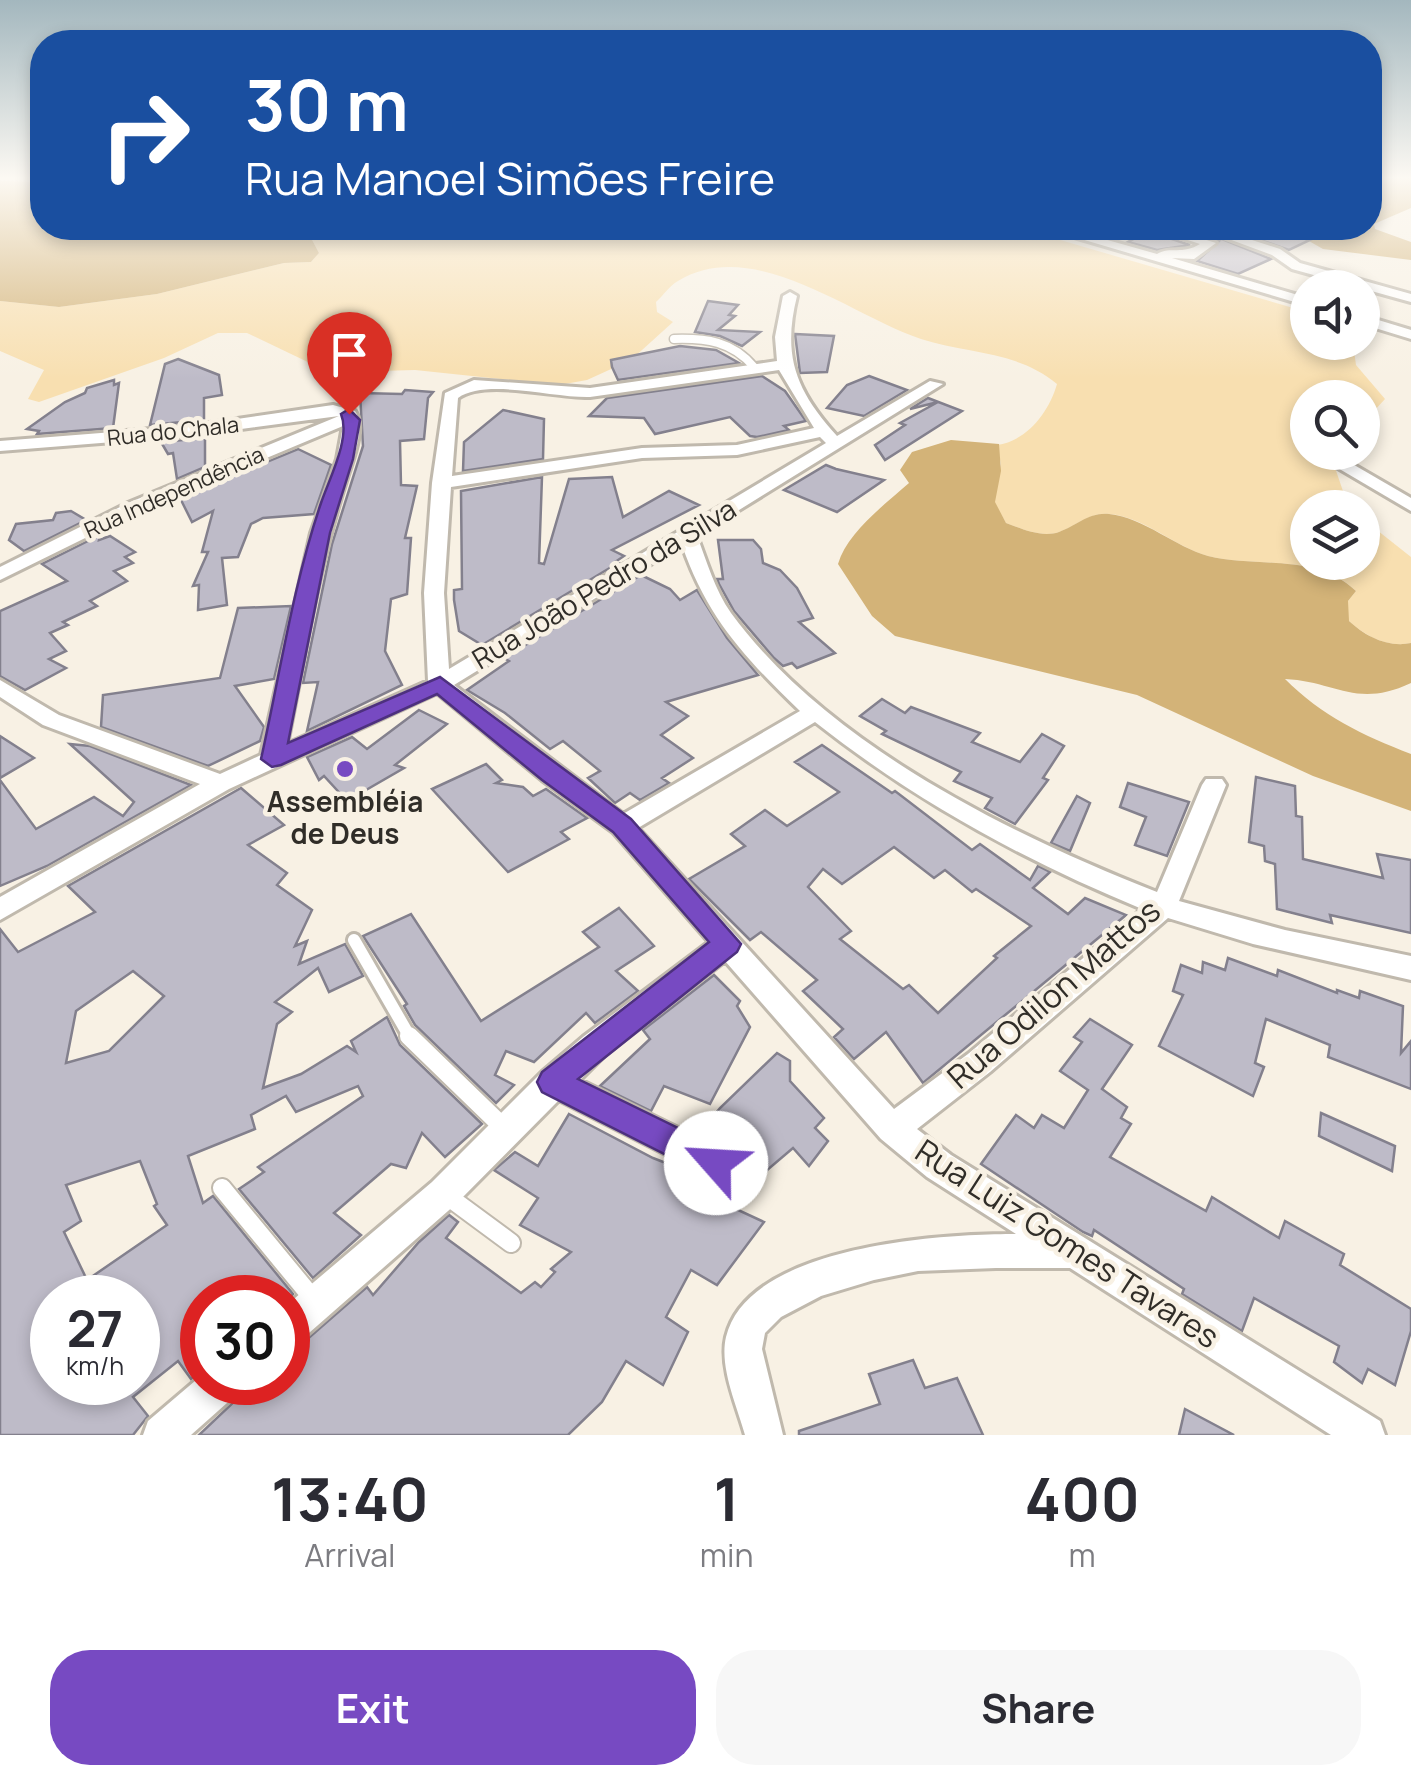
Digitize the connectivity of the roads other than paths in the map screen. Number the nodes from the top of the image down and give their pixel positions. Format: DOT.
graph roads {
  1 [pos="1154,245"];
  2 [pos="1170,245"];
  3 [pos="1206,245"];
  4 [pos="1255,245"];
  5 [pos="1285,279"];
  6 [pos="1290,284"];
  7 [pos="790,296"];
  8 [pos="1411,298"];
  9 [pos="1380,324"];
  10 [pos="1411,335"];
  11 [pos="674,339"];
  12 [pos="783,365"];
  13 [pos="754,367"];
  14 [pos="935,384"];
  15 [pos="348,414"];
  16 [pos="830,437"];
  17 [pos="0,446"];
  18 [pos="1353,470"];
  19 [pos="441,483"];
  20 [pos="1411,506"];
  21 [pos="687,534"];
  22 [pos="0,574"];
  23 [pos="440,684"];
  24 [pos="0,687"];
  25 [pos="814,713"];
  26 [pos="272,759"];
  27 [pos="220,783"];
  28 [pos="1214,785"];
  29 [pos="622,826"];
  30 [pos="1164,906"];
  31 [pos="0,910"];
  32 [pos="354,940"];
  33 [pos="727,944"];
  34 [pos="1411,968"];
  35 [pos="553,1082"];
  36 [pos="892,1129"];
  37 [pos="507,1130"];
  38 [pos="716,1163"];
  39 [pos="222,1188"];
  40 [pos="444,1194"];
  41 [pos="511,1243"];
  42 [pos="1074,1251"];
  43 [pos="316,1303"];
  44 [pos="310,1308"];
  45 [pos="203,1405"];
  46 [pos="183,1428"];
  47 [pos="764,1435"];
  48 [pos="1366,1435"];
  1 -- 3 [label="street"];
  2 -- 5 [label="street"];
  4 -- 5 [label="street"];
  5 -- 6 [label="street"];
  5 -- 8 [label="street"];
  7 -- 12 [label="street"];
  9 -- 10 [label="street"];
  11 -- 13 [label="lane"];
  12 -- 13 [label="street"];
  12 -- 16 [label="street"];
  13 -- 19 [label="street"];
  14 -- 16 [label="street, Rua João Pedro da Silva"];
  15 -- 17 [label="street, Rua do Chala"];
  15 -- 22 [label="street, Rua Independência"];
  15 -- 26 [label="street"];
  16 -- 19 [label="street"];
  16 -- 21 [label="street, Rua João Pedro da Silva"];
  18 -- 20 [label="street"];
  19 -- 23 [label="street"];
  21 -- 23 [label="street, Rua João Pedro da Silva"];
  21 -- 25 [label="street"];
  23 -- 26 [label="street, Rua João Pedro da Silva"];
  23 -- 29 [label="street, Rua Luiz Gomes Tavares"];
  24 -- 27 [label="street"];
  25 -- 29 [label="street"];
  25 -- 30 [label="street"];
  26 -- 27 [label="street, Rua João Pedro da Silva"];
  27 -- 31 [label="street, Rua João Pedro da Silva"];
  28 -- 30 [label="street, Rua Odilon Mattos"];
  29 -- 33 [label="street, Rua Luiz Gomes Tavares"];
  30 -- 34 [label="street"];
  30 -- 36 [label="street, Rua Odilon Mattos"];
  32 -- 37 [label="lane"];
  33 -- 35 [label="street"];
  33 -- 36 [label="street, Rua Luiz Gomes Tavares"];
  35 -- 37 [label="street"];
  35 -- 38 [label="street"];
  36 -- 42 [label="street, Rua Luiz Gomes Tavares"];
  37 -- 40 [label="street"];
  39 -- 43 [label="lane"];
  40 -- 41 [label="lane"];
  40 -- 43 [label="street"];
  42 -- 47 [label="street"];
  42 -- 48 [label="street, Rua Luiz Gomes Tavares"];
  43 -- 44 [label="street"];
  45 -- 46 [label="street"];
}
